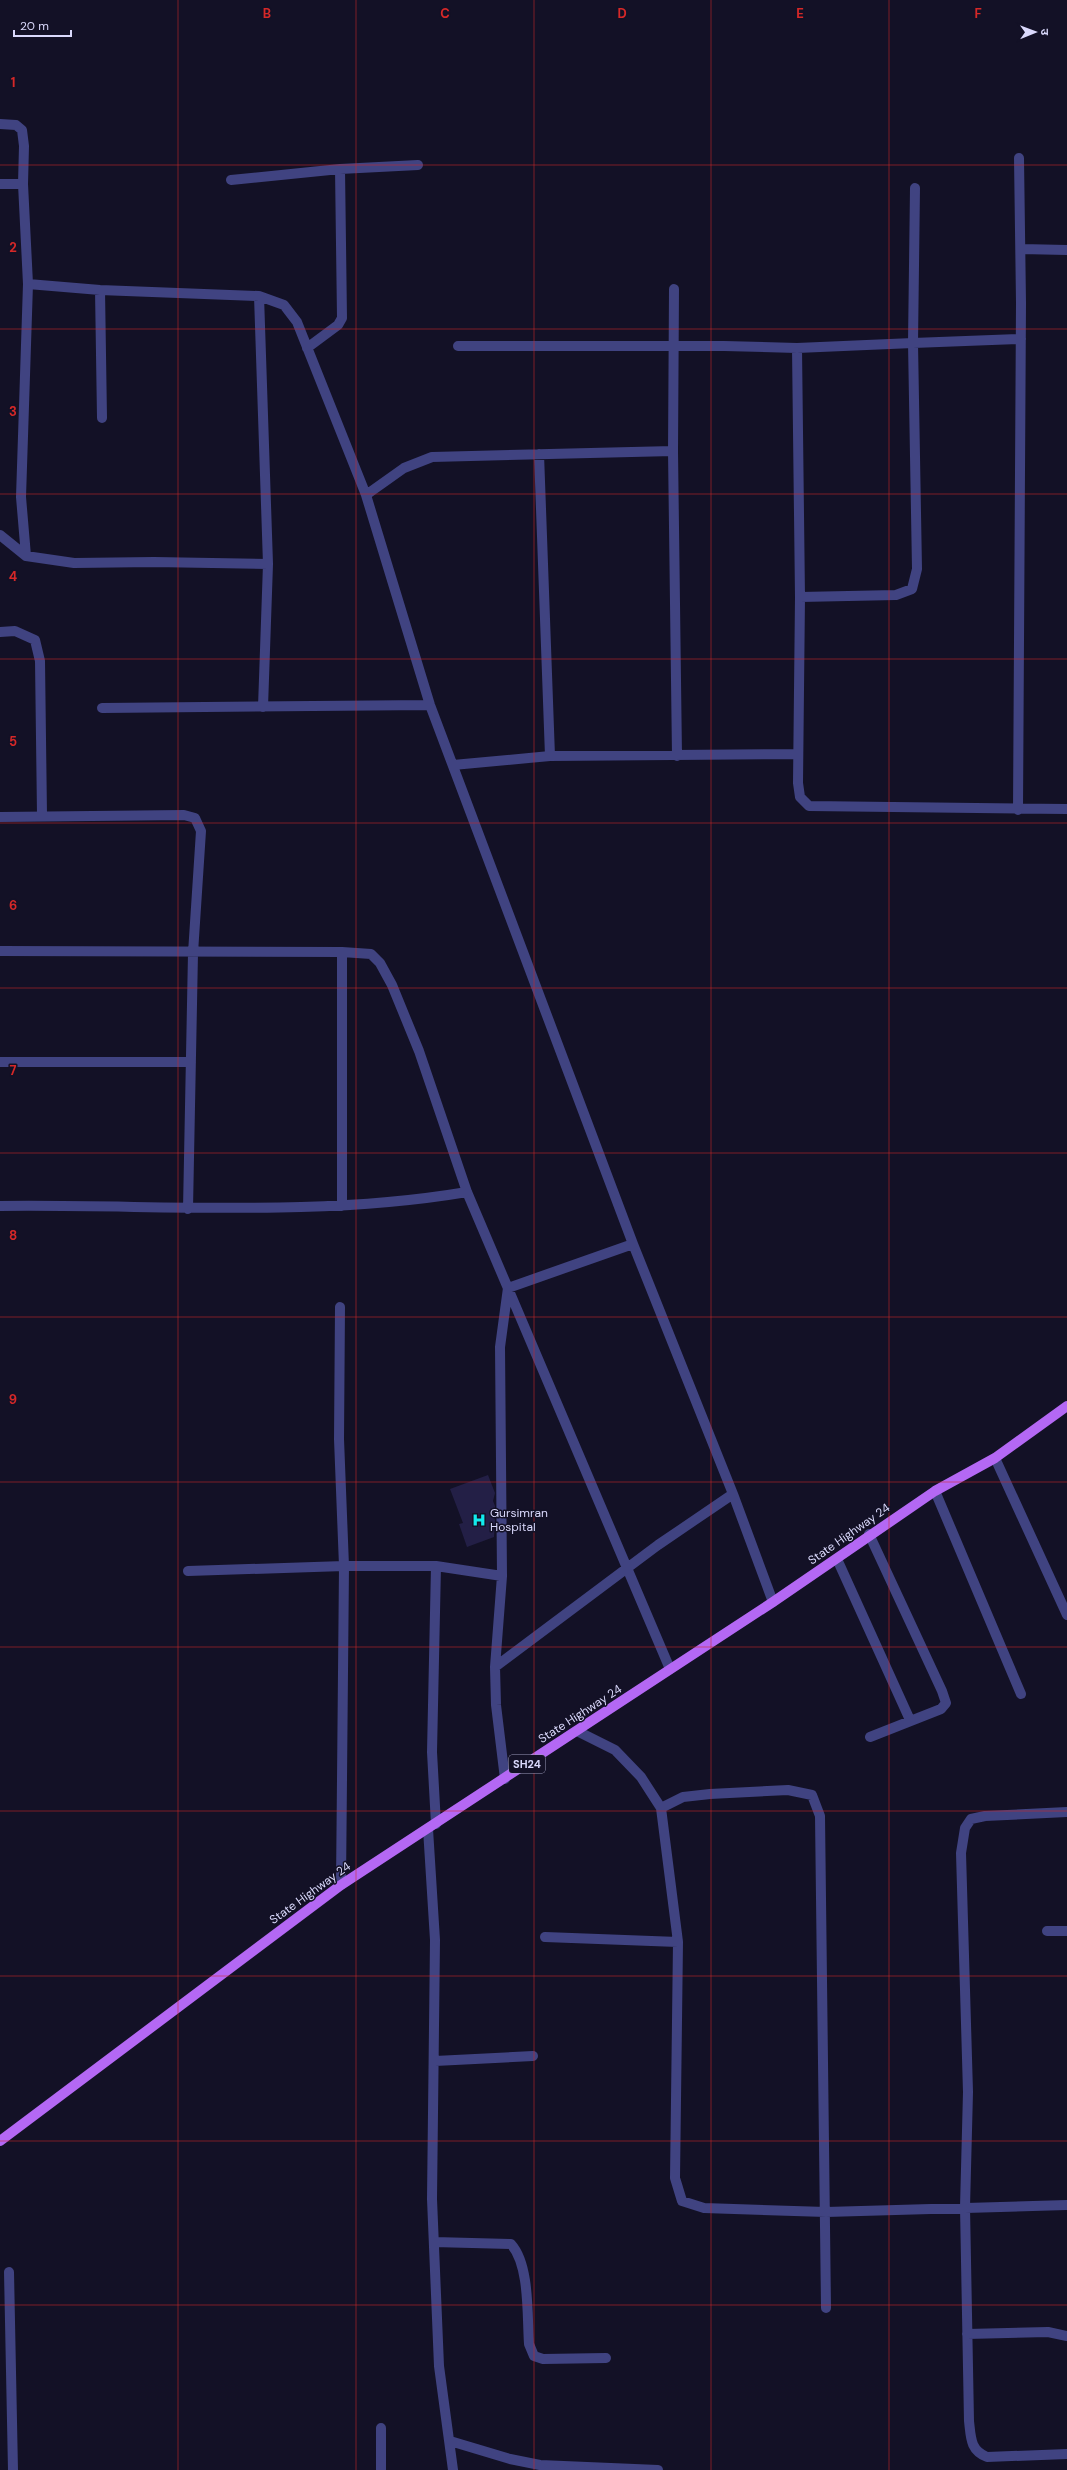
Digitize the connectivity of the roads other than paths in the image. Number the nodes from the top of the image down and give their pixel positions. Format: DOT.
graph roads {
  1 [pos="0,124"];
  2 [pos="1019,158"];
  3 [pos="418,165"];
  4 [pos="340,170"];
  5 [pos="231,180"];
  6 [pos="0,184"];
  7 [pos="23,184"];
  8 [pos="915,188"];
  9 [pos="1020,249"];
  10 [pos="1067,250"];
  11 [pos="28,284"];
  12 [pos="674,289"];
  13 [pos="100,290"];
  14 [pos="259,296"];
  15 [pos="1021,339"];
  16 [pos="913,343"];
  17 [pos="458,346"];
  18 [pos="673,346"];
  19 [pos="307,348"];
  20 [pos="797,348"];
  21 [pos="102,418"];
  22 [pos="672,450"];
  23 [pos="539,454"];
  24 [pos="366,495"];
  25 [pos="0,535"];
  26 [pos="26,556"];
  27 [pos="268,564"];
  28 [pos="800,598"];
  29 [pos="0,632"];
  30 [pos="430,704"];
  31 [pos="262,707"];
  32 [pos="102,708"];
  33 [pos="798,754"];
  34 [pos="550,756"];
  35 [pos="677,756"];
  36 [pos="453,765"];
  37 [pos="1067,809"];
  38 [pos="1018,810"];
  39 [pos="42,815"];
  40 [pos="0,817"];
  41 [pos="0,951"];
  42 [pos="342,952"];
  43 [pos="193,953"];
  44 [pos="0,1062"];
  45 [pos="191,1062"];
  46 [pos="467,1192"];
  47 [pos="0,1206"];
  48 [pos="342,1206"];
  49 [pos="188,1208"];
  50 [pos="633,1244"];
  51 [pos="508,1288"];
  52 [pos="340,1307"];
  53 [pos="1067,1406"];
  54 [pos="995,1458"];
  55 [pos="935,1491"];
  56 [pos="733,1494"];
  57 [pos="869,1534"];
  58 [pos="837,1559"];
  59 [pos="344,1566"];
  60 [pos="436,1566"];
  61 [pos="628,1569"];
  62 [pos="188,1570"];
  63 [pos="502,1576"];
  64 [pos="773,1602"];
  65 [pos="1067,1615"];
  66 [pos="495,1667"];
  67 [pos="670,1670"];
  68 [pos="1021,1694"];
  69 [pos="910,1720"];
  70 [pos="577,1731"];
  71 [pos="870,1737"];
  72 [pos="505,1779"];
  73 [pos="661,1808"];
  74 [pos="1067,1812"];
  75 [pos="432,1827"];
  76 [pos="341,1885"];
  77 [pos="1047,1931"];
  78 [pos="1067,1931"];
  79 [pos="545,1937"];
  80 [pos="678,1942"];
  81 [pos="533,2056"];
  82 [pos="435,2061"];
  83 [pos="0,2141"];
  84 [pos="1067,2205"];
  85 [pos="965,2207"];
  86 [pos="826,2212"];
  87 [pos="434,2242"];
  88 [pos="9,2272"];
  89 [pos="826,2308"];
  90 [pos="967,2334"];
  91 [pos="1067,2336"];
  92 [pos="606,2358"];
  93 [pos="381,2428"];
  94 [pos="450,2441"];
  95 [pos="1067,2454"];
  96 [pos="524,2466"];
  97 [pos="626,2469"];
  98 [pos="13,2470"];
  99 [pos="381,2470"];
  100 [pos="453,2470"];
  101 [pos="658,2470"];
  1 -- 7 [label="street"];
  2 -- 9 [label="street"];
  3 -- 4 [label="street"];
  4 -- 5 [label="street"];
  4 -- 19 [label="street"];
  6 -- 7 [label="street"];
  7 -- 11 [label="street"];
  8 -- 16 [label="street"];
  9 -- 10 [label="street"];
  9 -- 15 [label="street"];
  11 -- 13 [label="street"];
  11 -- 26 [label="street"];
  12 -- 18 [label="street"];
  13 -- 14 [label="street"];
  13 -- 21 [label="street"];
  14 -- 19 [label="street"];
  14 -- 27 [label="street"];
  15 -- 16 [label="street"];
  15 -- 38 [label="street"];
  16 -- 20 [label="street"];
  16 -- 28 [label="street"];
  17 -- 18 [label="street"];
  18 -- 20 [label="street"];
  18 -- 22 [label="street"];
  19 -- 24 [label="street"];
  20 -- 28 [label="street"];
  22 -- 23 [label="street"];
  22 -- 35 [label="street"];
  23 -- 24 [label="street"];
  23 -- 34 [label="street"];
  24 -- 30 [label="street"];
  25 -- 26 [label="street"];
  26 -- 27 [label="street"];
  27 -- 31 [label="street"];
  28 -- 33 [label="street"];
  29 -- 39 [label="street"];
  30 -- 31 [label="street"];
  30 -- 36 [label="street"];
  31 -- 32 [label="street"];
  33 -- 35 [label="street"];
  33 -- 38 [label="street"];
  34 -- 35 [label="street"];
  34 -- 36 [label="street"];
  36 -- 50 [label="street"];
  37 -- 38 [label="street"];
  39 -- 40 [label="street"];
  39 -- 43 [label="street"];
  41 -- 43 [label="street"];
  42 -- 43 [label="street"];
  42 -- 46 [label="street"];
  42 -- 48 [label="street"];
  43 -- 45 [label="street"];
  44 -- 45 [label="street"];
  45 -- 49 [label="street"];
  46 -- 48 [label="street"];
  46 -- 51 [label="street"];
  47 -- 49 [label="street"];
  48 -- 49 [label="street"];
  50 -- 51 [label="street"];
  50 -- 56 [label="street"];
  51 -- 61 [label="street"];
  51 -- 63 [label="street"];
  52 -- 59 [label="street"];
  53 -- 54 [label="main road, State Highway 24 / SH24"];
  54 -- 55 [label="main road, State Highway 24 / SH24"];
  54 -- 65 [label="street"];
  55 -- 57 [label="main road, State Highway 24 / SH24"];
  55 -- 68 [label="street"];
  56 -- 61 [label="street"];
  56 -- 64 [label="street"];
  57 -- 58 [label="main road, State Highway 24 / SH24"];
  57 -- 69 [label="street"];
  58 -- 64 [label="main road, State Highway 24 / SH24"];
  58 -- 69 [label="street"];
  59 -- 60 [label="street"];
  59 -- 62 [label="street"];
  59 -- 76 [label="street"];
  60 -- 63 [label="street"];
  60 -- 75 [label="street"];
  61 -- 66 [label="street"];
  61 -- 67 [label="street"];
  63 -- 66 [label="street"];
  64 -- 67 [label="main road, State Highway 24 / SH24"];
  66 -- 72 [label="street"];
  67 -- 70 [label="main road, State Highway 24 / SH24"];
  69 -- 71 [label="street"];
  70 -- 72 [label="main road, State Highway 24 / SH24"];
  70 -- 73 [label="street"];
  72 -- 75 [label="main road, State Highway 24 / SH24"];
  73 -- 80 [label="street"];
  73 -- 86 [label="street"];
  74 -- 85 [label="street"];
  75 -- 76 [label="main road, State Highway 24 / SH24"];
  75 -- 82 [label="street"];
  76 -- 83 [label="main road, State Highway 24 / SH24"];
  77 -- 78 [label="street"];
  79 -- 80 [label="street"];
  80 -- 86 [label="street"];
  81 -- 82 [label="street"];
  82 -- 87 [label="street"];
  84 -- 85 [label="street"];
  85 -- 86 [label="street"];
  85 -- 90 [label="street"];
  86 -- 89 [label="street"];
  87 -- 92 [label="street"];
  87 -- 94 [label="street"];
  88 -- 98 [label="street"];
  90 -- 91 [label="street"];
  90 -- 95 [label="street"];
  93 -- 99 [label="street"];
  94 -- 96 [label="street"];
  94 -- 100 [label="street"];
  96 -- 97 [label="street"];
  97 -- 101 [label="street"];
}
